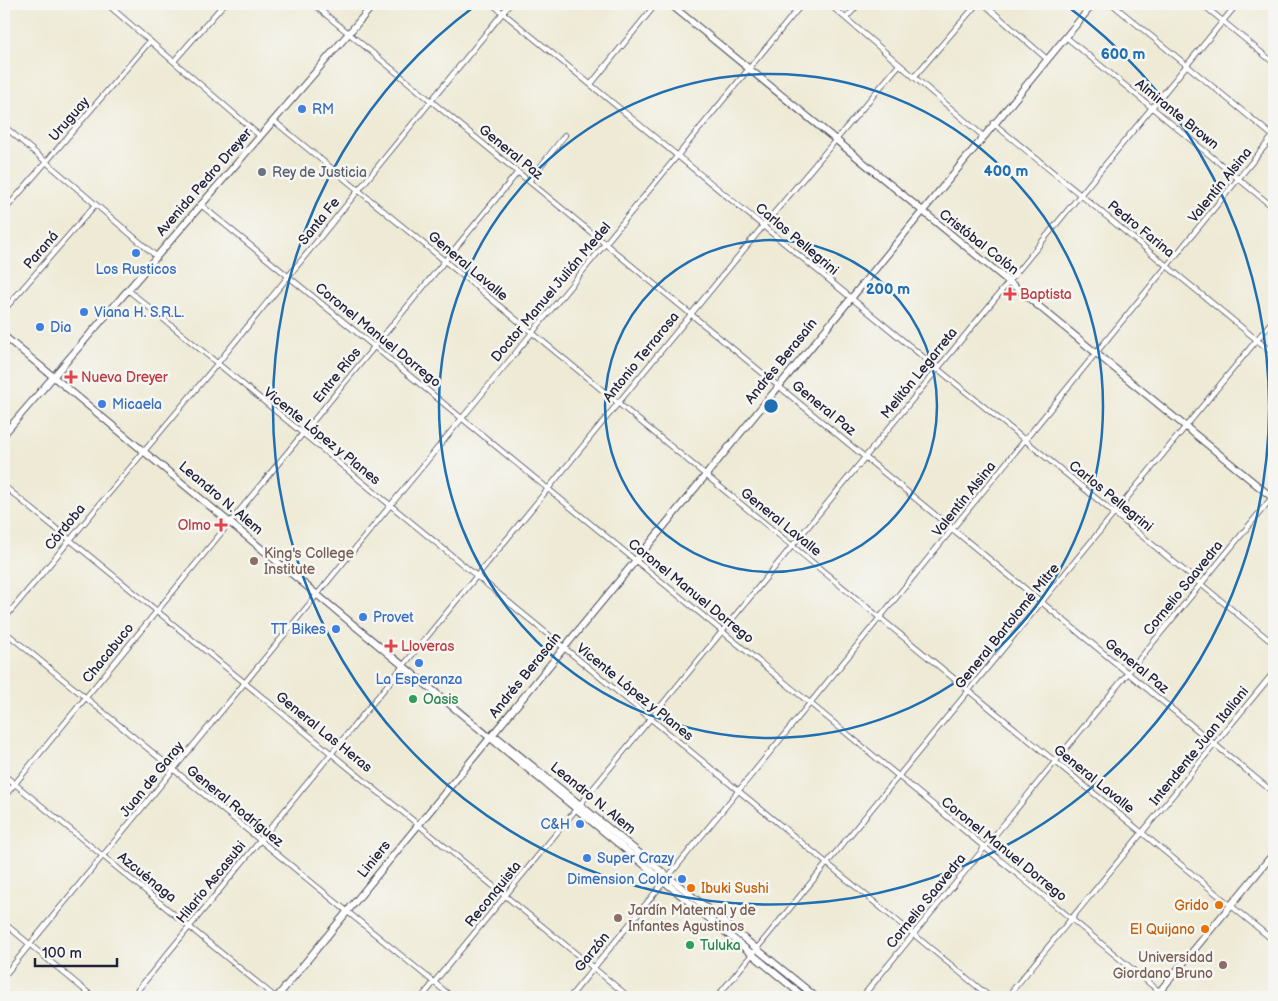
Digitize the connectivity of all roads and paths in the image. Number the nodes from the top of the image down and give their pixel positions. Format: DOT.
graph roads {
  1 [pos="108,4"];
  2 [pos="224,4"];
  3 [pos="313,4"];
  4 [pos="374,4"];
  5 [pos="492,4"];
  6 [pos="510,4"];
  7 [pos="656,4"];
  8 [pos="670,4"];
  9 [pos="802,4"];
  10 [pos="829,4"];
  11 [pos="859,4"];
  12 [pos="977,4"];
  13 [pos="984,4"];
  14 [pos="1093,4"];
  15 [pos="1112,4"];
  16 [pos="1202,4"];
  17 [pos="1237,4"];
  18 [pos="503,13"];
  19 [pos="846,18"];
  20 [pos="1223,21"];
  21 [pos="348,34"];
  22 [pos="1066,37"];
  23 [pos="150,41"];
  24 [pos="1047,59"];
  25 [pos="174,61"];
  26 [pos="1274,63"];
  27 [pos="900,65"];
  28 [pos="1187,65"];
  29 [pos="748,68"];
  30 [pos="914,77"];
  31 [pos="591,84"];
  32 [pos="430,101"];
  33 [pos="1151,107"];
  34 [pos="274,121"];
  35 [pos="993,124"];
  36 [pos="4,126"];
  37 [pos="565,135"];
  38 [pos="1274,135"];
  39 [pos="260,136"];
  40 [pos="983,136"];
  41 [pos="835,140"];
  42 [pos="677,155"];
  43 [pos="46,162"];
  44 [pos="518,172"];
  45 [pos="1240,179"];
  46 [pos="529,181"];
  47 [pos="358,190"];
  48 [pos="1080,194"];
  49 [pos="95,205"];
  50 [pos="201,205"];
  51 [pos="1274,208"];
  52 [pos="4,211"];
  53 [pos="921,212"];
  54 [pos="764,225"];
  55 [pos="605,243"];
  56 [pos="156,256"];
  57 [pos="445,261"];
  58 [pos="1168,266"];
  59 [pos="288,277"];
  60 [pos="1009,281"];
  61 [pos="128,290"];
  62 [pos="850,297"];
  63 [pos="4,310"];
  64 [pos="691,314"];
  65 [pos="1274,319"];
  66 [pos="531,332"];
  67 [pos="4,336"];
  68 [pos="1257,340"];
  69 [pos="374,347"];
  70 [pos="1096,353"];
  71 [pos="1274,354"];
  72 [pos="217,364"];
  73 [pos="937,368"];
  74 [pos="52,377"];
  75 [pos="778,385"];
  76 [pos="618,403"];
  77 [pos="460,419"];
  78 [pos="1186,426"];
  79 [pos="4,434"];
  80 [pos="302,435"];
  81 [pos="1025,440"];
  82 [pos="144,450"];
  83 [pos="866,457"];
  84 [pos="704,475"];
  85 [pos="4,486"];
  86 [pos="547,490"];
  87 [pos="1274,497"];
  88 [pos="390,506"];
  89 [pos="1114,514"];
  90 [pos="230,523"];
  91 [pos="954,529"];
  92 [pos="69,539"];
  93 [pos="793,546"];
  94 [pos="634,560"];
  95 [pos="477,578"];
  96 [pos="1201,584"];
  97 [pos="318,595"];
  98 [pos="1041,602"];
  99 [pos="158,610"];
  100 [pos="881,618"];
  101 [pos="4,620"];
  102 [pos="4,631"];
  103 [pos="722,633"];
  104 [pos="1274,644"];
  105 [pos="563,648"];
  106 [pos="404,666"];
  107 [pos="1274,672"];
  108 [pos="1129,674"];
  109 [pos="245,681"];
  110 [pos="968,691"];
  111 [pos="86,698"];
  112 [pos="811,704"];
  113 [pos="650,719"];
  114 [pos="491,737"];
  115 [pos="1214,744"];
  116 [pos="332,752"];
  117 [pos="1055,762"];
  118 [pos="174,771"];
  119 [pos="4,775"];
  120 [pos="897,777"];
  121 [pos="14,784"];
  122 [pos="740,792"];
  123 [pos="1274,793"];
  124 [pos="4,797"];
  125 [pos="580,804"];
  126 [pos="575,809"];
  127 [pos="419,824"];
  128 [pos="1143,834"];
  129 [pos="260,840"];
  130 [pos="984,849"];
  131 [pos="1274,853"];
  132 [pos="104,856"];
  133 [pos="826,864"];
  134 [pos="669,876"];
  135 [pos="664,882"];
  136 [pos="506,896"];
  137 [pos="1231,906"];
  138 [pos="347,912"];
  139 [pos="1071,920"];
  140 [pos="4,923"];
  141 [pos="190,927"];
  142 [pos="913,935"];
  143 [pos="1274,941"];
  144 [pos="30,945"];
  145 [pos="757,948"];
  146 [pos="752,955"];
  147 [pos="593,968"];
  148 [pos="4,976"];
  149 [pos="434,982"];
  150 [pos="1158,995"];
  151 [pos="93,997"];
  152 [pos="132,997"];
  153 [pos="276,997"];
  154 [pos="422,997"];
  155 [pos="452,997"];
  156 [pos="570,997"];
  157 [pos="629,997"];
  158 [pos="717,997"];
  159 [pos="804,997"];
  160 [pos="816,997"];
  161 [pos="862,997"];
  162 [pos="990,997"];
  163 [pos="1008,997"];
  164 [pos="1166,997"];
  1 -- 23 [label="street"];
  2 -- 25 [label="street"];
  3 -- 21 [label="street, General Paz"];
  4 -- 21 [label="main road, Avenida Pedro Dreyer"];
  5 -- 18 [label="street, Carlos Pellegrini"];
  6 -- 18 [label="street, Santa Fe"];
  7 -- 31 [label="street"];
  8 -- 29 [label="main road, Cristóbal Colón"];
  9 -- 29 [label="street, Doctor Manuel Julián Medel"];
  10 -- 19 [label="street"];
  11 -- 19 [label="street"];
  12 -- 30 [label="street"];
  13 -- 24 [label="street"];
  14 -- 22 [label="main road, Andrés Berasaín"];
  15 -- 28 [label="street"];
  16 -- 20 [label="street"];
  17 -- 20 [label="street, Melitón Legarreta"];
  18 -- 31 [label="street, Carlos Pellegrini"];
  18 -- 32 [label="street, Santa Fe"];
  19 -- 27 [label="street"];
  20 -- 26 [label="street"];
  20 -- 28 [label="street, Melitón Legarreta"];
  21 -- 32 [label="street, General Paz"];
  21 -- 34 [label="main road, Avenida Pedro Dreyer"];
  22 -- 24 [label="main road, Andrés Berasaín"];
  22 -- 33 [label="street, Almirante Brown"];
  23 -- 25 [label="street"];
  23 -- 43 [label="street, Uruguay"];
  24 -- 35 [label="main road, Andrés Berasaín"];
  25 -- 39 [label="street"];
  27 -- 30 [label="street"];
  27 -- 41 [label="street, Antonio Terrarosa"];
  28 -- 33 [label="street, Melitón Legarreta"];
  28 -- 38 [label="street"];
  29 -- 41 [label="main road, Cristóbal Colón"];
  29 -- 42 [label="street, Doctor Manuel Julián Medel"];
  30 -- 40 [label="street"];
  31 -- 42 [label="street, Carlos Pellegrini"];
  32 -- 44 [label="street, General Paz"];
  32 -- 47 [label="street, Santa Fe"];
  33 -- 45 [label="street, Almirante Brown"];
  33 -- 48 [label="street, Melitón Legarreta"];
  34 -- 39 [label="main road, Avenida Pedro Dreyer"];
  34 -- 47 [label="street, General Lavalle"];
  35 -- 40 [label="main road, Andrés Berasaín"];
  35 -- 48 [label="street, Pedro Farina"];
  36 -- 43 [label="street"];
  37 -- 46 [label="street"];
  38 -- 45 [label="street, Valentín Alsina"];
  39 -- 50 [label="main road, Avenida Pedro Dreyer"];
  40 -- 53 [label="main road, Andrés Berasaín"];
  41 -- 53 [label="main road, Cristóbal Colón"];
  41 -- 54 [label="street, Antonio Terrarosa"];
  42 -- 54 [label="street, Carlos Pellegrini"];
  42 -- 55 [label="street, Doctor Manuel Julián Medel"];
  43 -- 49 [label="street"];
  43 -- 52 [label="street, Uruguay"];
  44 -- 46 [label="street, General Paz"];
  44 -- 57 [label="street, Entre Ríos"];
  45 -- 51 [label="street, Almirante Brown"];
  45 -- 58 [label="street, Valentín Alsina"];
  46 -- 55 [label="street, General Paz"];
  47 -- 57 [label="street, General Lavalle"];
  47 -- 59 [label="street, Santa Fe"];
  48 -- 58 [label="street, Pedro Farina"];
  48 -- 60 [label="street, Melitón Legarreta"];
  49 -- 56 [label="street"];
  49 -- 63 [label="street, Paraná"];
  50 -- 56 [label="main road, Avenida Pedro Dreyer"];
  50 -- 59 [label="street, Coronel Manuel Dorrego"];
  53 -- 60 [label="main road, Cristóbal Colón"];
  53 -- 62 [label="main road, Andrés Berasaín"];
  54 -- 62 [label="street, Carlos Pellegrini"];
  54 -- 64 [label="street, Antonio Terrarosa"];
  55 -- 64 [label="street, General Paz"];
  55 -- 66 [label="street, Doctor Manuel Julián Medel"];
  56 -- 61 [label="main road, Avenida Pedro Dreyer"];
  57 -- 66 [label="street, General Lavalle"];
  57 -- 69 [label="street, Entre Ríos"];
  58 -- 68 [label="street, Pedro Farina"];
  58 -- 70 [label="street, Valentín Alsina"];
  59 -- 69 [label="street, Coronel Manuel Dorrego"];
  59 -- 72 [label="street, Santa Fe"];
  60 -- 70 [label="main road, Cristóbal Colón"];
  60 -- 73 [label="street, Melitón Legarreta"];
  61 -- 72 [label="street, Vicente López y Planes"];
  61 -- 74 [label="main road, Avenida Pedro Dreyer"];
  62 -- 73 [label="street, Carlos Pellegrini"];
  62 -- 75 [label="main road, Andrés Berasaín"];
  64 -- 75 [label="street, General Paz"];
  64 -- 76 [label="street, Antonio Terrarosa"];
  65 -- 68 [label="street, General Bartolomé Mitre"];
  66 -- 76 [label="street, General Lavalle"];
  66 -- 77 [label="street, Doctor Manuel Julián Medel"];
  67 -- 74 [label="main road, Leandro N. Alem"];
  68 -- 71 [label="street, Pedro Farina"];
  68 -- 78 [label="street, General Bartolomé Mitre"];
  69 -- 77 [label="street, Coronel Manuel Dorrego"];
  69 -- 80 [label="street, Entre Ríos"];
  70 -- 78 [label="main road, Cristóbal Colón"];
  70 -- 81 [label="street, Valentín Alsina"];
  72 -- 80 [label="street, Vicente López y Planes"];
  72 -- 82 [label="street, Santa Fe"];
  73 -- 81 [label="street, Carlos Pellegrini"];
  73 -- 83 [label="street, Melitón Legarreta"];
  74 -- 79 [label="main road, Avenida Pedro Dreyer"];
  74 -- 82 [label="main road, Leandro N. Alem"];
  75 -- 83 [label="street, General Paz"];
  75 -- 84 [label="main road, Andrés Berasaín"];
  76 -- 84 [label="street, General Lavalle"];
  76 -- 86 [label="street, Antonio Terrarosa"];
  77 -- 86 [label="street, Coronel Manuel Dorrego"];
  77 -- 88 [label="street, Doctor Manuel Julián Medel"];
  78 -- 87 [label="main road, Cristóbal Colón"];
  78 -- 89 [label="street, General Bartolomé Mitre"];
  80 -- 88 [label="street, Vicente López y Planes"];
  80 -- 90 [label="street, Entre Ríos"];
  81 -- 89 [label="street, Carlos Pellegrini"];
  81 -- 91 [label="street, Valentín Alsina"];
  82 -- 90 [label="main road, Leandro N. Alem"];
  82 -- 92 [label="street, Córdoba"];
  83 -- 91 [label="street, General Paz"];
  83 -- 93 [label="street, Melitón Legarreta"];
  84 -- 93 [label="street, General Lavalle"];
  84 -- 94 [label="main road, Andrés Berasaín"];
  85 -- 92 [label="street, General Las Heras"];
  86 -- 94 [label="street, Coronel Manuel Dorrego"];
  86 -- 95 [label="street, Antonio Terrarosa"];
  87 -- 96 [label="street, Cornelio Saavedra"];
  88 -- 95 [label="street, Vicente López y Planes"];
  88 -- 97 [label="street, Doctor Manuel Julián Medel"];
  89 -- 96 [label="street, Carlos Pellegrini"];
  89 -- 98 [label="street, General Bartolomé Mitre"];
  90 -- 97 [label="main road, Leandro N. Alem"];
  90 -- 99 [label="street, Chacabuco"];
  91 -- 98 [label="street, General Paz"];
  91 -- 100 [label="street, Valentín Alsina"];
  92 -- 99 [label="street, General Las Heras"];
  92 -- 101 [label="street, Córdoba"];
  93 -- 100 [label="street, General Lavalle"];
  93 -- 103 [label="street, Melitón Legarreta"];
  94 -- 103 [label="street, Coronel Manuel Dorrego"];
  94 -- 105 [label="main road, Andrés Berasaín"];
  95 -- 105 [label="street, Vicente López y Planes"];
  95 -- 106 [label="street, Antonio Terrarosa"];
  96 -- 104 [label="street, Carlos Pellegrini"];
  96 -- 108 [label="street, Cornelio Saavedra"];
  97 -- 106 [label="main road, Leandro N. Alem"];
  97 -- 109 [label="street, Juan de Garay"];
  98 -- 108 [label="street, General Paz"];
  98 -- 110 [label="street, General Bartolomé Mitre"];
  99 -- 109 [label="street, General Las Heras"];
  99 -- 111 [label="street, Chacabuco"];
  100 -- 110 [label="street, General Lavalle"];
  100 -- 112 [label="street, Valentín Alsina"];
  102 -- 111 [label="street, General Rodríguez"];
  103 -- 112 [label="street, Coronel Manuel Dorrego"];
  103 -- 113 [label="street, Melitón Legarreta"];
  105 -- 113 [label="street, Vicente López y Planes"];
  105 -- 114 [label="main road, Andrés Berasaín"];
  106 -- 114 [label="main road, Leandro N. Alem"];
  106 -- 116 [label="street, Hilario Ascasubi"];
  107 -- 115 [label="street, Intendente Juan Italiani"];
  108 -- 115 [label="street, General Paz"];
  108 -- 117 [label="street, Cornelio Saavedra"];
  109 -- 116 [label="street, General Las Heras"];
  109 -- 118 [label="street, Juan de Garay"];
  110 -- 117 [label="street, General Lavalle"];
  110 -- 120 [label="street, General Bartolomé Mitre"];
  111 -- 118 [label="street, General Rodríguez"];
  111 -- 121 [label="street, Chacabuco"];
  112 -- 120 [label="street, Coronel Manuel Dorrego"];
  112 -- 122 [label="street, Valentín Alsina"];
  113 -- 122 [label="street, Vicente López y Planes"];
  113 -- 125 [label="street, Melitón Legarreta"];
  114 -- 125 [label="main road, Leandro N. Alem"];
  114 -- 126 [label="main road, Leandro N. Alem"];
  114 -- 127 [label="main road, Liniers"];
  115 -- 123 [label="street, General Paz"];
  115 -- 128 [label="street, Intendente Juan Italiani"];
  116 -- 127 [label="street, General Las Heras"];
  116 -- 129 [label="street, Hilario Ascasubi"];
  117 -- 128 [label="street, General Lavalle"];
  117 -- 130 [label="street, Cornelio Saavedra"];
  118 -- 129 [label="street, General Rodríguez"];
  118 -- 132 [label="street, Juan de Garay"];
  119 -- 121 [label="street, Azcuénaga"];
  120 -- 130 [label="street, Coronel Manuel Dorrego"];
  120 -- 133 [label="street, General Bartolomé Mitre"];
  121 -- 124 [label="street, Chacabuco"];
  121 -- 132 [label="street, Azcuénaga"];
  122 -- 133 [label="street, Vicente López y Planes"];
  122 -- 134 [label="street, Valentín Alsina"];
  125 -- 126 [label="street, Reconquista"];
  125 -- 134 [label="main road, Leandro N. Alem"];
  126 -- 135 [label="main road, Leandro N. Alem"];
  126 -- 136 [label="street, Reconquista"];
  127 -- 136 [label="street, General Las Heras"];
  127 -- 138 [label="main road, Liniers"];
  128 -- 137 [label="street, General Lavalle"];
  128 -- 139 [label="street, Intendente Juan Italiani"];
  129 -- 138 [label="street, General Rodríguez"];
  129 -- 141 [label="street, Hilario Ascasubi"];
  130 -- 139 [label="street, Coronel Manuel Dorrego"];
  130 -- 142 [label="street, Cornelio Saavedra"];
  131 -- 137 [label="main road"];
  132 -- 141 [label="street, Azcuénaga"];
  132 -- 144 [label="street, Juan de Garay"];
  133 -- 142 [label="street, Vicente López y Planes"];
  133 -- 145 [label="street, General Bartolomé Mitre"];
  134 -- 135 [label="street, Garzón"];
  134 -- 145 [label="main road, Leandro N. Alem"];
  135 -- 146 [label="main road, Leandro N. Alem"];
  135 -- 147 [label="street, Garzón"];
  136 -- 147 [label="street, General Las Heras"];
  136 -- 149 [label="street, Reconquista"];
  137 -- 143 [label="street, General Lavalle"];
  137 -- 150 [label="main road"];
  138 -- 149 [label="street, General Rodríguez"];
  138 -- 153 [label="main road, Liniers"];
  139 -- 150 [label="street, Coronel Manuel Dorrego"];
  139 -- 163 [label="street, Intendente Juan Italiani"];
  140 -- 144 [label="street"];
  141 -- 152 [label="street, Hilario Ascasubi"];
  141 -- 153 [label="street, Azcuénaga"];
  142 -- 161 [label="street, Cornelio Saavedra"];
  142 -- 162 [label="street, Vicente López y Planes"];
  144 -- 148 [label="street, Juan de Garay"];
  144 -- 151 [label="street"];
  145 -- 146 [label="street, General Bartolomé Mitre"];
  145 -- 160 [label="main road, Leandro N. Alem"];
  146 -- 158 [label="street, General Bartolomé Mitre"];
  146 -- 159 [label="main road, Leandro N. Alem"];
  147 -- 156 [label="street, Garzón"];
  147 -- 157 [label="street, General Las Heras"];
  149 -- 154 [label="street, Reconquista"];
  149 -- 155 [label="street, General Rodríguez"];
  150 -- 164 [label="main road, Coronel Manuel Dorrego"];
}
